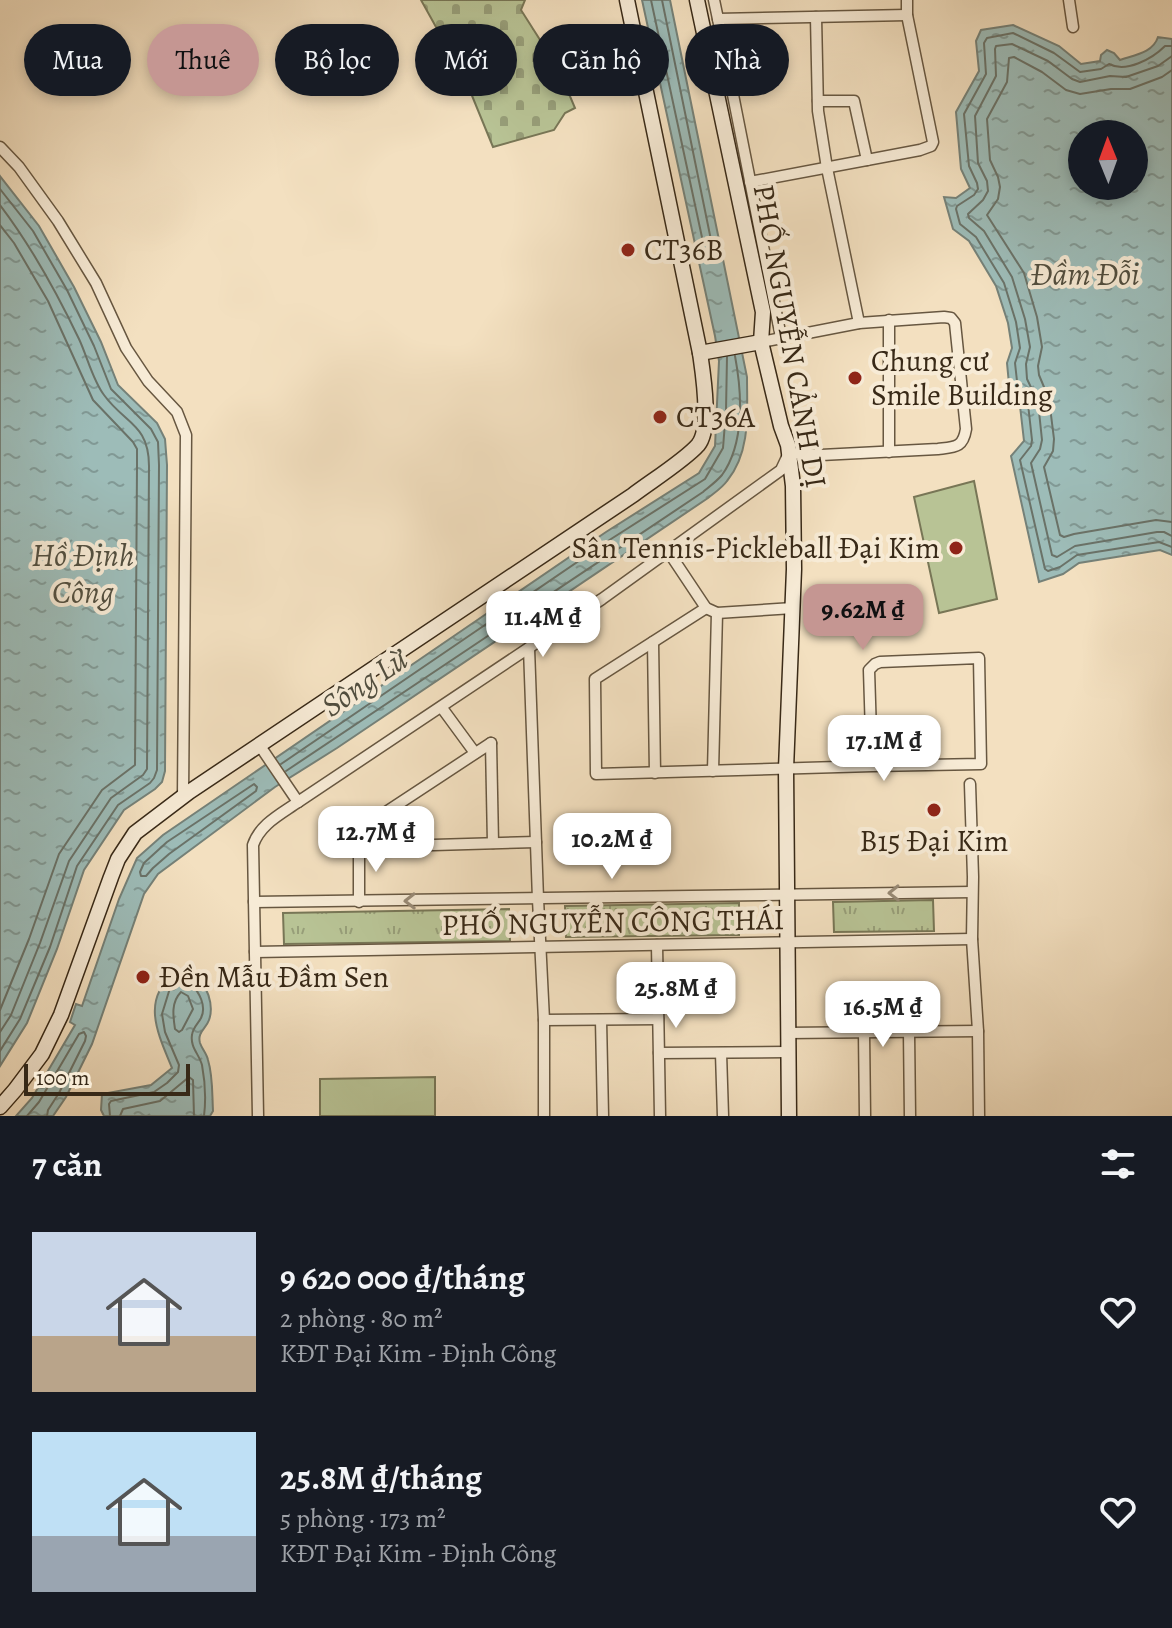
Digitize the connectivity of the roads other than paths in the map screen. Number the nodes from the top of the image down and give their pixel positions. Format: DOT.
graph roads {
  1 [pos="627,0"];
  2 [pos="697,0"];
  3 [pos="714,0"];
  4 [pos="907,0"];
  5 [pos="1069,0"];
  6 [pos="907,15"];
  7 [pos="816,17"];
  8 [pos="718,19"];
  9 [pos="1073,27"];
  10 [pos="818,101"];
  11 [pos="0,147"];
  12 [pos="867,160"];
  13 [pos="827,168"];
  14 [pos="750,182"];
  15 [pos="889,320"];
  16 [pos="859,323"];
  17 [pos="781,337"];
  18 [pos="755,343"];
  19 [pos="706,352"];
  20 [pos="889,452"];
  21 [pos="789,453"];
  22 [pos="668,551"];
  23 [pos="706,608"];
  24 [pos="793,608"];
  25 [pos="717,613"];
  26 [pos="653,642"];
  27 [pos="529,648"];
  28 [pos="442,708"];
  29 [pos="263,751"];
  30 [pos="475,753"];
  31 [pos="872,766"];
  32 [pos="786,769"];
  33 [pos="713,771"];
  34 [pos="655,773"];
  35 [pos="970,784"];
  36 [pos="183,797"];
  37 [pos="298,802"];
  38 [pos="536,842"];
  39 [pos="493,843"];
  40 [pos="359,847"];
  41 [pos="972,892"];
  42 [pos="787,895"];
  43 [pos="538,899"];
  44 [pos="254,902"];
  45 [pos="359,902"];
  46 [pos="972,939"];
  47 [pos="787,943"];
  48 [pos="657,945"];
  49 [pos="540,948"];
  50 [pos="255,952"];
  51 [pos="658,1019"];
  52 [pos="544,1020"];
  53 [pos="601,1020"];
  54 [pos="978,1031"];
  55 [pos="864,1032"];
  56 [pos="909,1032"];
  57 [pos="787,1033"];
  58 [pos="787,1052"];
  59 [pos="659,1053"];
  60 [pos="721,1053"];
  61 [pos="0,1107"];
  62 [pos="258,1116"];
  63 [pos="544,1116"];
  64 [pos="603,1116"];
  65 [pos="660,1116"];
  66 [pos="723,1116"];
  67 [pos="789,1116"];
  68 [pos="865,1116"];
  69 [pos="910,1116"];
  70 [pos="979,1116"];
  1 -- 19 [label="main road"];
  2 -- 18 [label="main road, PHỐ NGUYỄN CẢNH DỊ"];
  3 -- 8 [label="street"];
  4 -- 6 [label="street"];
  5 -- 9 [label="street"];
  6 -- 7 [label="street"];
  6 -- 12 [label="street"];
  7 -- 8 [label="street"];
  7 -- 10 [label="street"];
  8 -- 14 [label="street"];
  10 -- 12 [label="street"];
  10 -- 13 [label="street"];
  11 -- 36 [label="street"];
  12 -- 13 [label="street"];
  13 -- 14 [label="street"];
  13 -- 16 [label="street"];
  14 -- 17 [label="street"];
  15 -- 16 [label="street"];
  15 -- 20 [label="street"];
  15 -- 20 [label="street"];
  16 -- 17 [label="street"];
  17 -- 18 [label="street"];
  18 -- 19 [label="main road"];
  18 -- 21 [label="main road, PHỐ NGUYỄN CẢNH DỊ"];
  19 -- 29 [label="main road"];
  20 -- 21 [label="street"];
  21 -- 22 [label="street"];
  21 -- 24 [label="main road, PHỐ NGUYỄN CẢNH DỊ"];
  22 -- 23 [label="street"];
  22 -- 27 [label="street"];
  23 -- 25 [label="street"];
  23 -- 26 [label="street"];
  24 -- 25 [label="street"];
  24 -- 32 [label="main road, PHỐ NGUYỄN CẢNH DỊ"];
  25 -- 33 [label="street"];
  26 -- 34 [label="street"];
  26 -- 34 [label="street"];
  27 -- 28 [label="street"];
  27 -- 38 [label="street"];
  28 -- 30 [label="street"];
  28 -- 37 [label="street"];
  29 -- 36 [label="main road"];
  29 -- 37 [label="street"];
  30 -- 39 [label="street"];
  30 -- 40 [label="street"];
  31 -- 31 [label="street"];
  31 -- 32 [label="street"];
  32 -- 33 [label="street"];
  32 -- 42 [label="main road, PHỐ NGUYỄN CẢNH DỊ"];
  33 -- 34 [label="street"];
  35 -- 41 [label="street"];
  36 -- 61 [label="main road"];
  37 -- 44 [label="street"];
  38 -- 39 [label="street"];
  38 -- 43 [label="street"];
  39 -- 40 [label="street"];
  40 -- 45 [label="street"];
  41 -- 42 [label="street, PHỐ NGUYỄN CÔNG THÁI, one-way"];
  41 -- 46 [label="street"];
  42 -- 43 [label="street, PHỐ NGUYỄN CÔNG THÁI"];
  42 -- 47 [label="main road, PHỐ NGUYỄN CẢNH DỊ"];
  43 -- 45 [label="street, PHỐ NGUYỄN CÔNG THÁI, one-way"];
  43 -- 49 [label="street"];
  44 -- 45 [label="street, PHỐ NGUYỄN CÔNG THÁI"];
  44 -- 50 [label="street"];
  46 -- 47 [label="street, PHỐ NGUYỄN CÔNG THÁI"];
  46 -- 54 [label="street"];
  47 -- 48 [label="street, PHỐ NGUYỄN CÔNG THÁI"];
  47 -- 57 [label="main road, PHỐ NGUYỄN CẢNH DỊ"];
  48 -- 49 [label="street, PHỐ NGUYỄN CÔNG THÁI"];
  48 -- 51 [label="street"];
  49 -- 50 [label="street, PHỐ NGUYỄN CÔNG THÁI"];
  49 -- 52 [label="street"];
  50 -- 62 [label="street"];
  51 -- 53 [label="street"];
  51 -- 59 [label="street"];
  52 -- 53 [label="street"];
  52 -- 63 [label="street"];
  53 -- 64 [label="street"];
  54 -- 56 [label="street"];
  54 -- 70 [label="street"];
  55 -- 56 [label="street"];
  55 -- 57 [label="street"];
  55 -- 68 [label="street"];
  56 -- 69 [label="street"];
  57 -- 58 [label="main road, PHỐ NGUYỄN CẢNH DỊ"];
  58 -- 60 [label="street"];
  58 -- 67 [label="main road, PHỐ NGUYỄN CẢNH DỊ"];
  59 -- 60 [label="street"];
  59 -- 65 [label="street"];
  60 -- 66 [label="street"];
}
